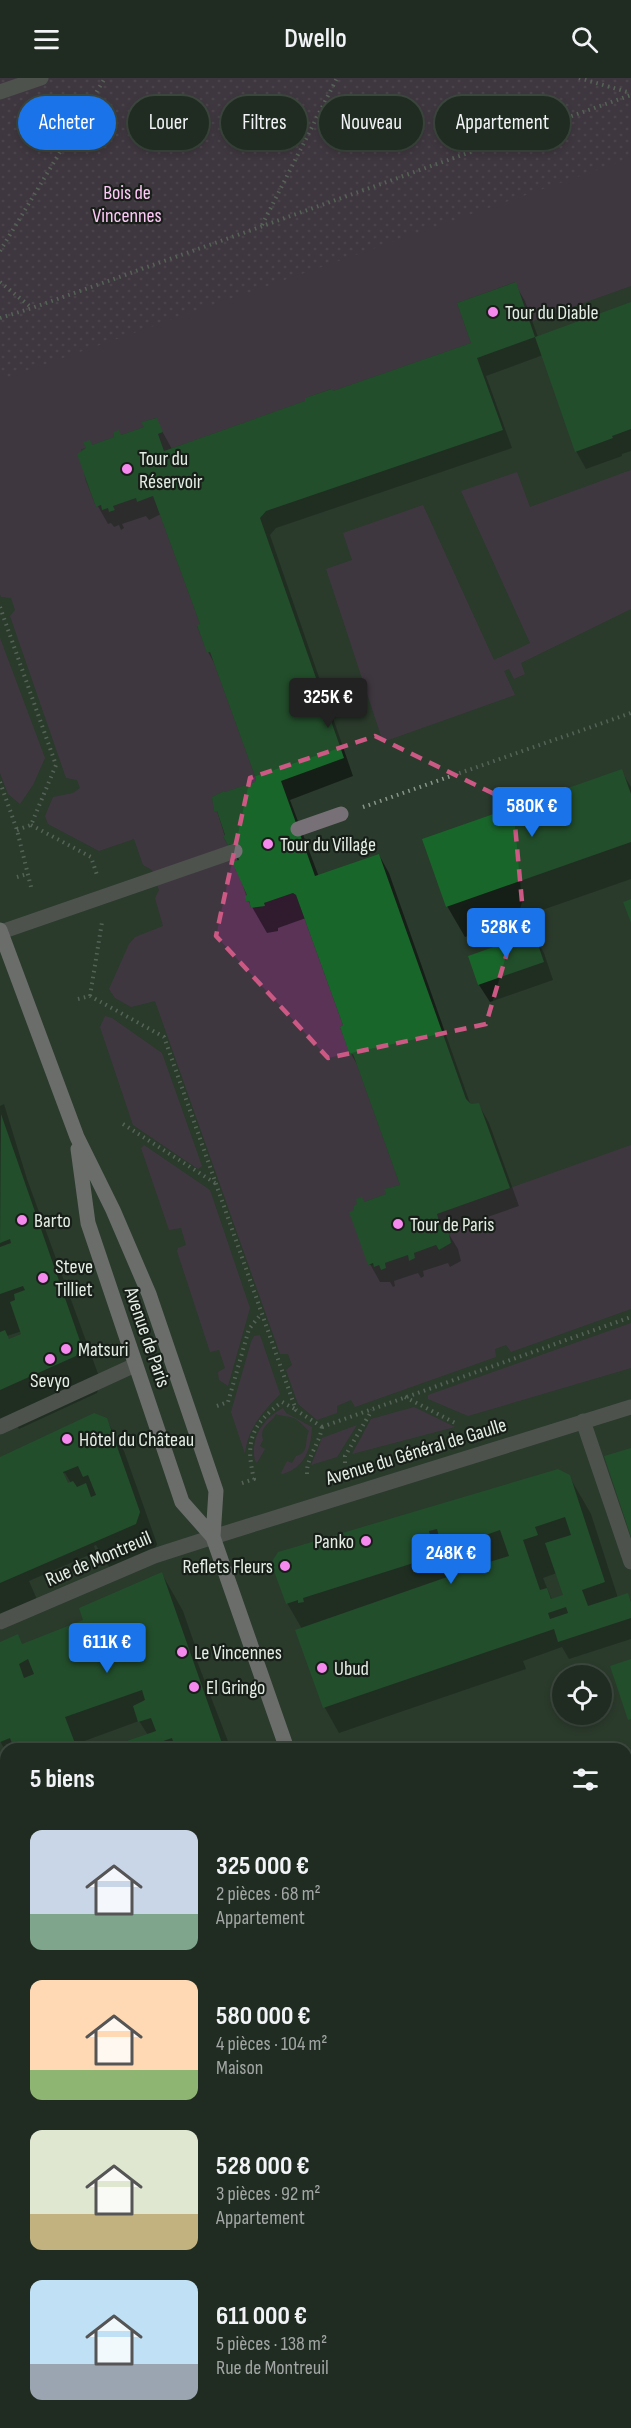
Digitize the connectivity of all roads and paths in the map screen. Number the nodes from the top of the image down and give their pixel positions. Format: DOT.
graph roads {
  1 [pos="41,78"];
  2 [pos="105,78"];
  3 [pos="337,78"];
  4 [pos="579,78"];
  5 [pos="0,92"];
  6 [pos="631,94"];
  7 [pos="261,226"];
  8 [pos="0,251"];
  9 [pos="0,282"];
  10 [pos="32,308"];
  11 [pos="0,318"];
  12 [pos="0,607"];
  13 [pos="1,614"];
  14 [pos="631,713"];
  15 [pos="0,782"];
  16 [pos="341,814"];
  17 [pos="31,825"];
  18 [pos="298,829"];
  19 [pos="17,830"];
  20 [pos="235,851"];
  21 [pos="27,874"];
  22 [pos="17,877"];
  23 [pos="31,887"];
  24 [pos="106,897"];
  25 [pos="0,932"];
  26 [pos="90,996"];
  27 [pos="78,999"];
  28 [pos="123,1124"];
  29 [pos="77,1137"];
  30 [pos="216,1184"];
  31 [pos="261,1313"];
  32 [pos="631,1317"];
  33 [pos="135,1365"];
  34 [pos="405,1397"];
  35 [pos="217,1406"];
  36 [pos="631,1407"];
  37 [pos="372,1409"];
  38 [pos="296,1410"];
  39 [pos="583,1420"];
  40 [pos="458,1424"];
  41 [pos="0,1427"];
  42 [pos="322,1427"];
  43 [pos="345,1462"];
  44 [pos="307,1474"];
  45 [pos="242,1483"];
  46 [pos="213,1537"];
  47 [pos="631,1562"];
  48 [pos="0,1622"];
  49 [pos="285,1743"];
  1 -- 5 [label="street"];
  2 -- 8 [label="path"];
  3 -- 7 [label="path"];
  4 -- 6 [label="path"];
  6 -- 7 [label="path"];
  7 -- 10 [label="path"];
  9 -- 10 [label="path"];
  10 -- 11 [label="path"];
  12 -- 13 [label="path"];
  13 -- 17 [label="path"];
  14 -- 16 [label="path"];
  15 -- 19 [label="path"];
  16 -- 18 [label="street"];
  17 -- 19 [label="path"];
  17 -- 24 [label="path"];
  19 -- 21 [label="path"];
  20 -- 24 [label="street"];
  21 -- 22 [label="path"];
  21 -- 23 [label="path"];
  24 -- 25 [label="street"];
  24 -- 26 [label="path"];
  25 -- 29 [label="main road, Avenue de Paris"];
  26 -- 27 [label="path"];
  26 -- 30 [label="path"];
  28 -- 30 [label="path"];
  29 -- 33 [label="main road, Avenue de Paris"];
  29 -- 46 [label="main road, Avenue de Paris"];
  30 -- 31 [label="path"];
  31 -- 35 [label="path"];
  31 -- 38 [label="path"];
  32 -- 34 [label="path"];
  33 -- 41 [label="street"];
  33 -- 46 [label="main road, Avenue de Paris"];
  34 -- 37 [label="path"];
  34 -- 40 [label="path"];
  36 -- 39 [label="street, Avenue du Général de Gaulle"];
  37 -- 42 [label="path"];
  37 -- 43 [label="path"];
  38 -- 42 [label="path"];
  38 -- 45 [label="path"];
  39 -- 46 [label="street, Avenue du Général de Gaulle"];
  39 -- 47 [label="street"];
  42 -- 44 [label="path"];
  46 -- 48 [label="street, Rue de Montreuil"];
  46 -- 49 [label="main road, Avenue de Paris"];
}
